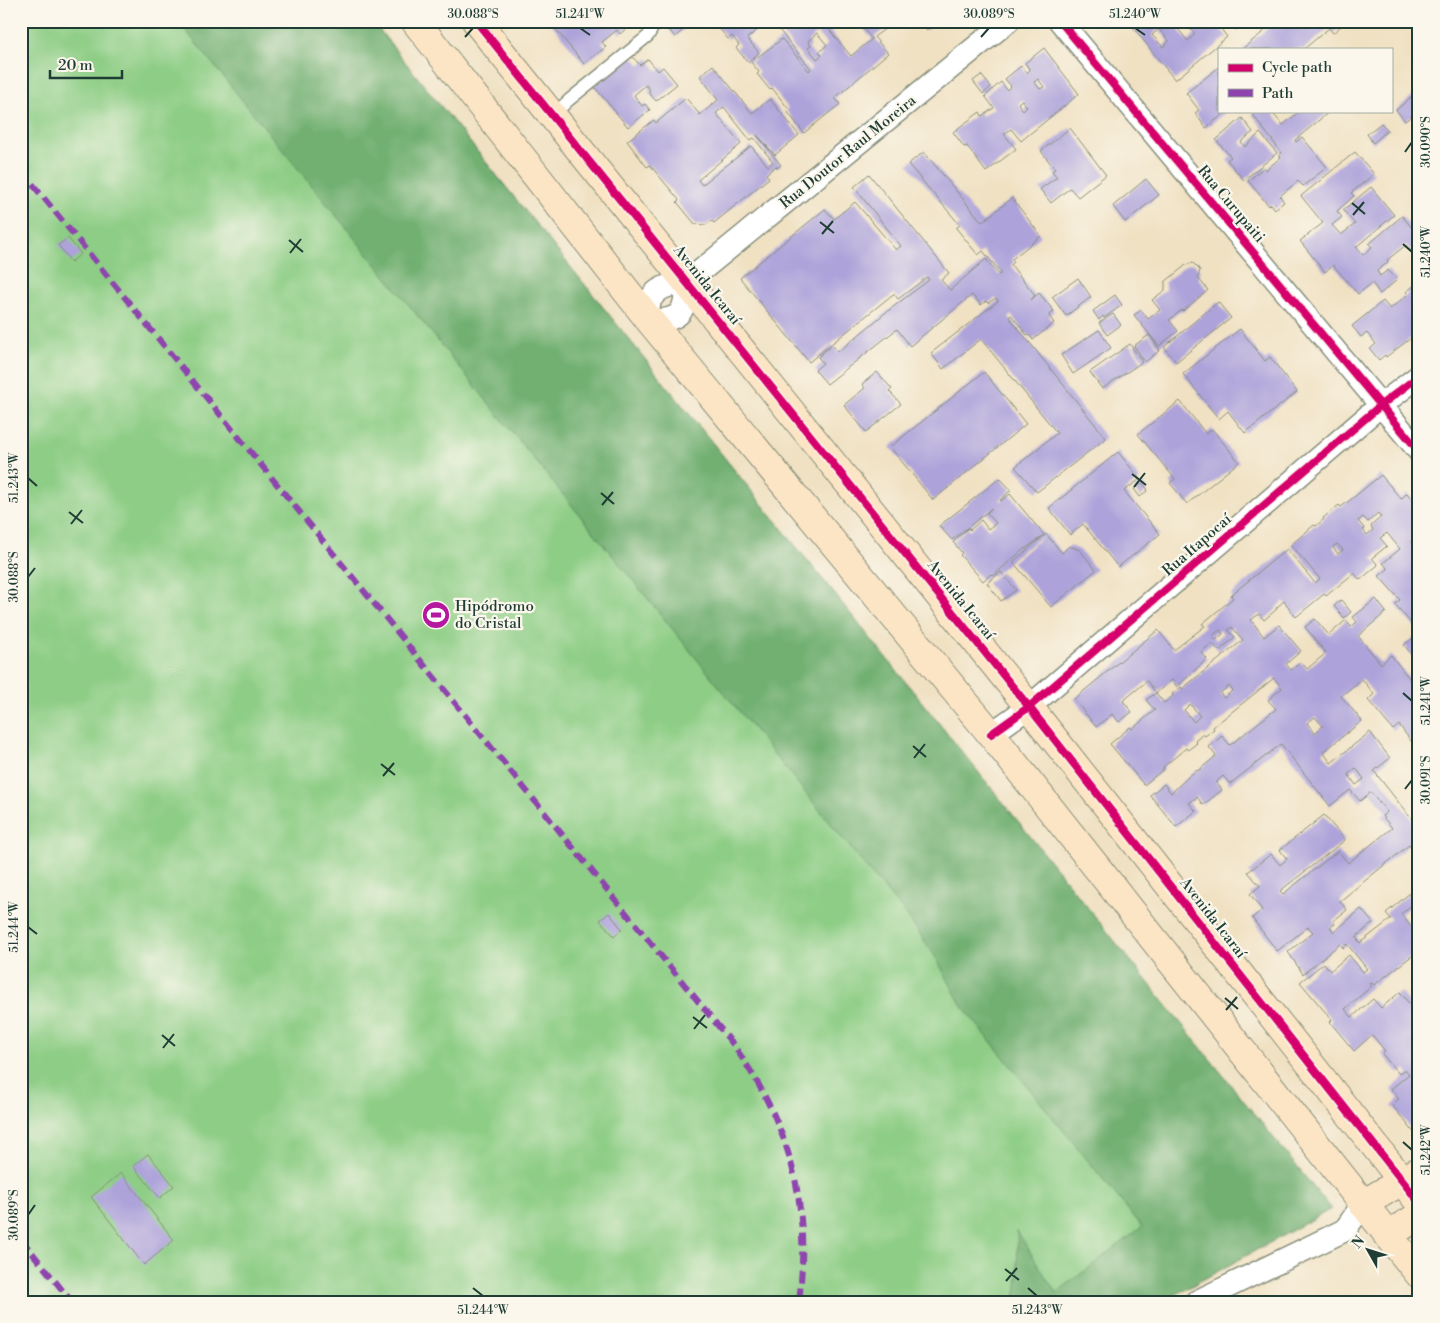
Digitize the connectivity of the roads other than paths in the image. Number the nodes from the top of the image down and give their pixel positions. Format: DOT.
graph roads {
  1 [pos="415,21"];
  2 [pos="476,21"];
  3 [pos="654,21"];
  4 [pos="1008,21"];
  5 [pos="1060,21"];
  6 [pos="552,116"];
  7 [pos="687,282"];
  8 [pos="650,321"];
  9 [pos="1419,376"];
  10 [pos="1382,405"];
  11 [pos="1419,451"];
  12 [pos="1029,707"];
  13 [pos="991,734"];
  14 [pos="1413,1185"];
  15 [pos="1362,1204"];
  16 [pos="1419,1216"];
  17 [pos="1345,1230"];
  18 [pos="1387,1235"];
  19 [pos="1419,1274"];
  20 [pos="1201,1301"];
  1 -- 8 [label="main road"];
  2 -- 6 [label="main road, Avenida Icaraí"];
  3 -- 6 [label="lane"];
  4 -- 7 [label="street, Rua Doutor Raul Moreira"];
  5 -- 10 [label="street, Rua Curupaiti"];
  6 -- 7 [label="main road, Avenida Icaraí"];
  7 -- 8 [label="street, Rua Doutor Raul Moreira"];
  7 -- 8 [label="street"];
  7 -- 12 [label="main road, Avenida Icaraí"];
  8 -- 13 [label="main road"];
  9 -- 10 [label="street, Rua Itapocaí"];
  10 -- 11 [label="street, Rua Curupaiti"];
  10 -- 12 [label="street, Rua Itapocaí"];
  12 -- 13 [label="street, Rua Itapocaí"];
  12 -- 14 [label="main road, Avenida Icaraí"];
  13 -- 15 [label="main road"];
  14 -- 15 [label="main road"];
  15 -- 17 [label="street"];
  15 -- 18 [label="main road"];
  16 -- 18 [label="main road"];
  17 -- 18 [label="street"];
  17 -- 20 [label="street"];
  18 -- 19 [label="main road"];
}
